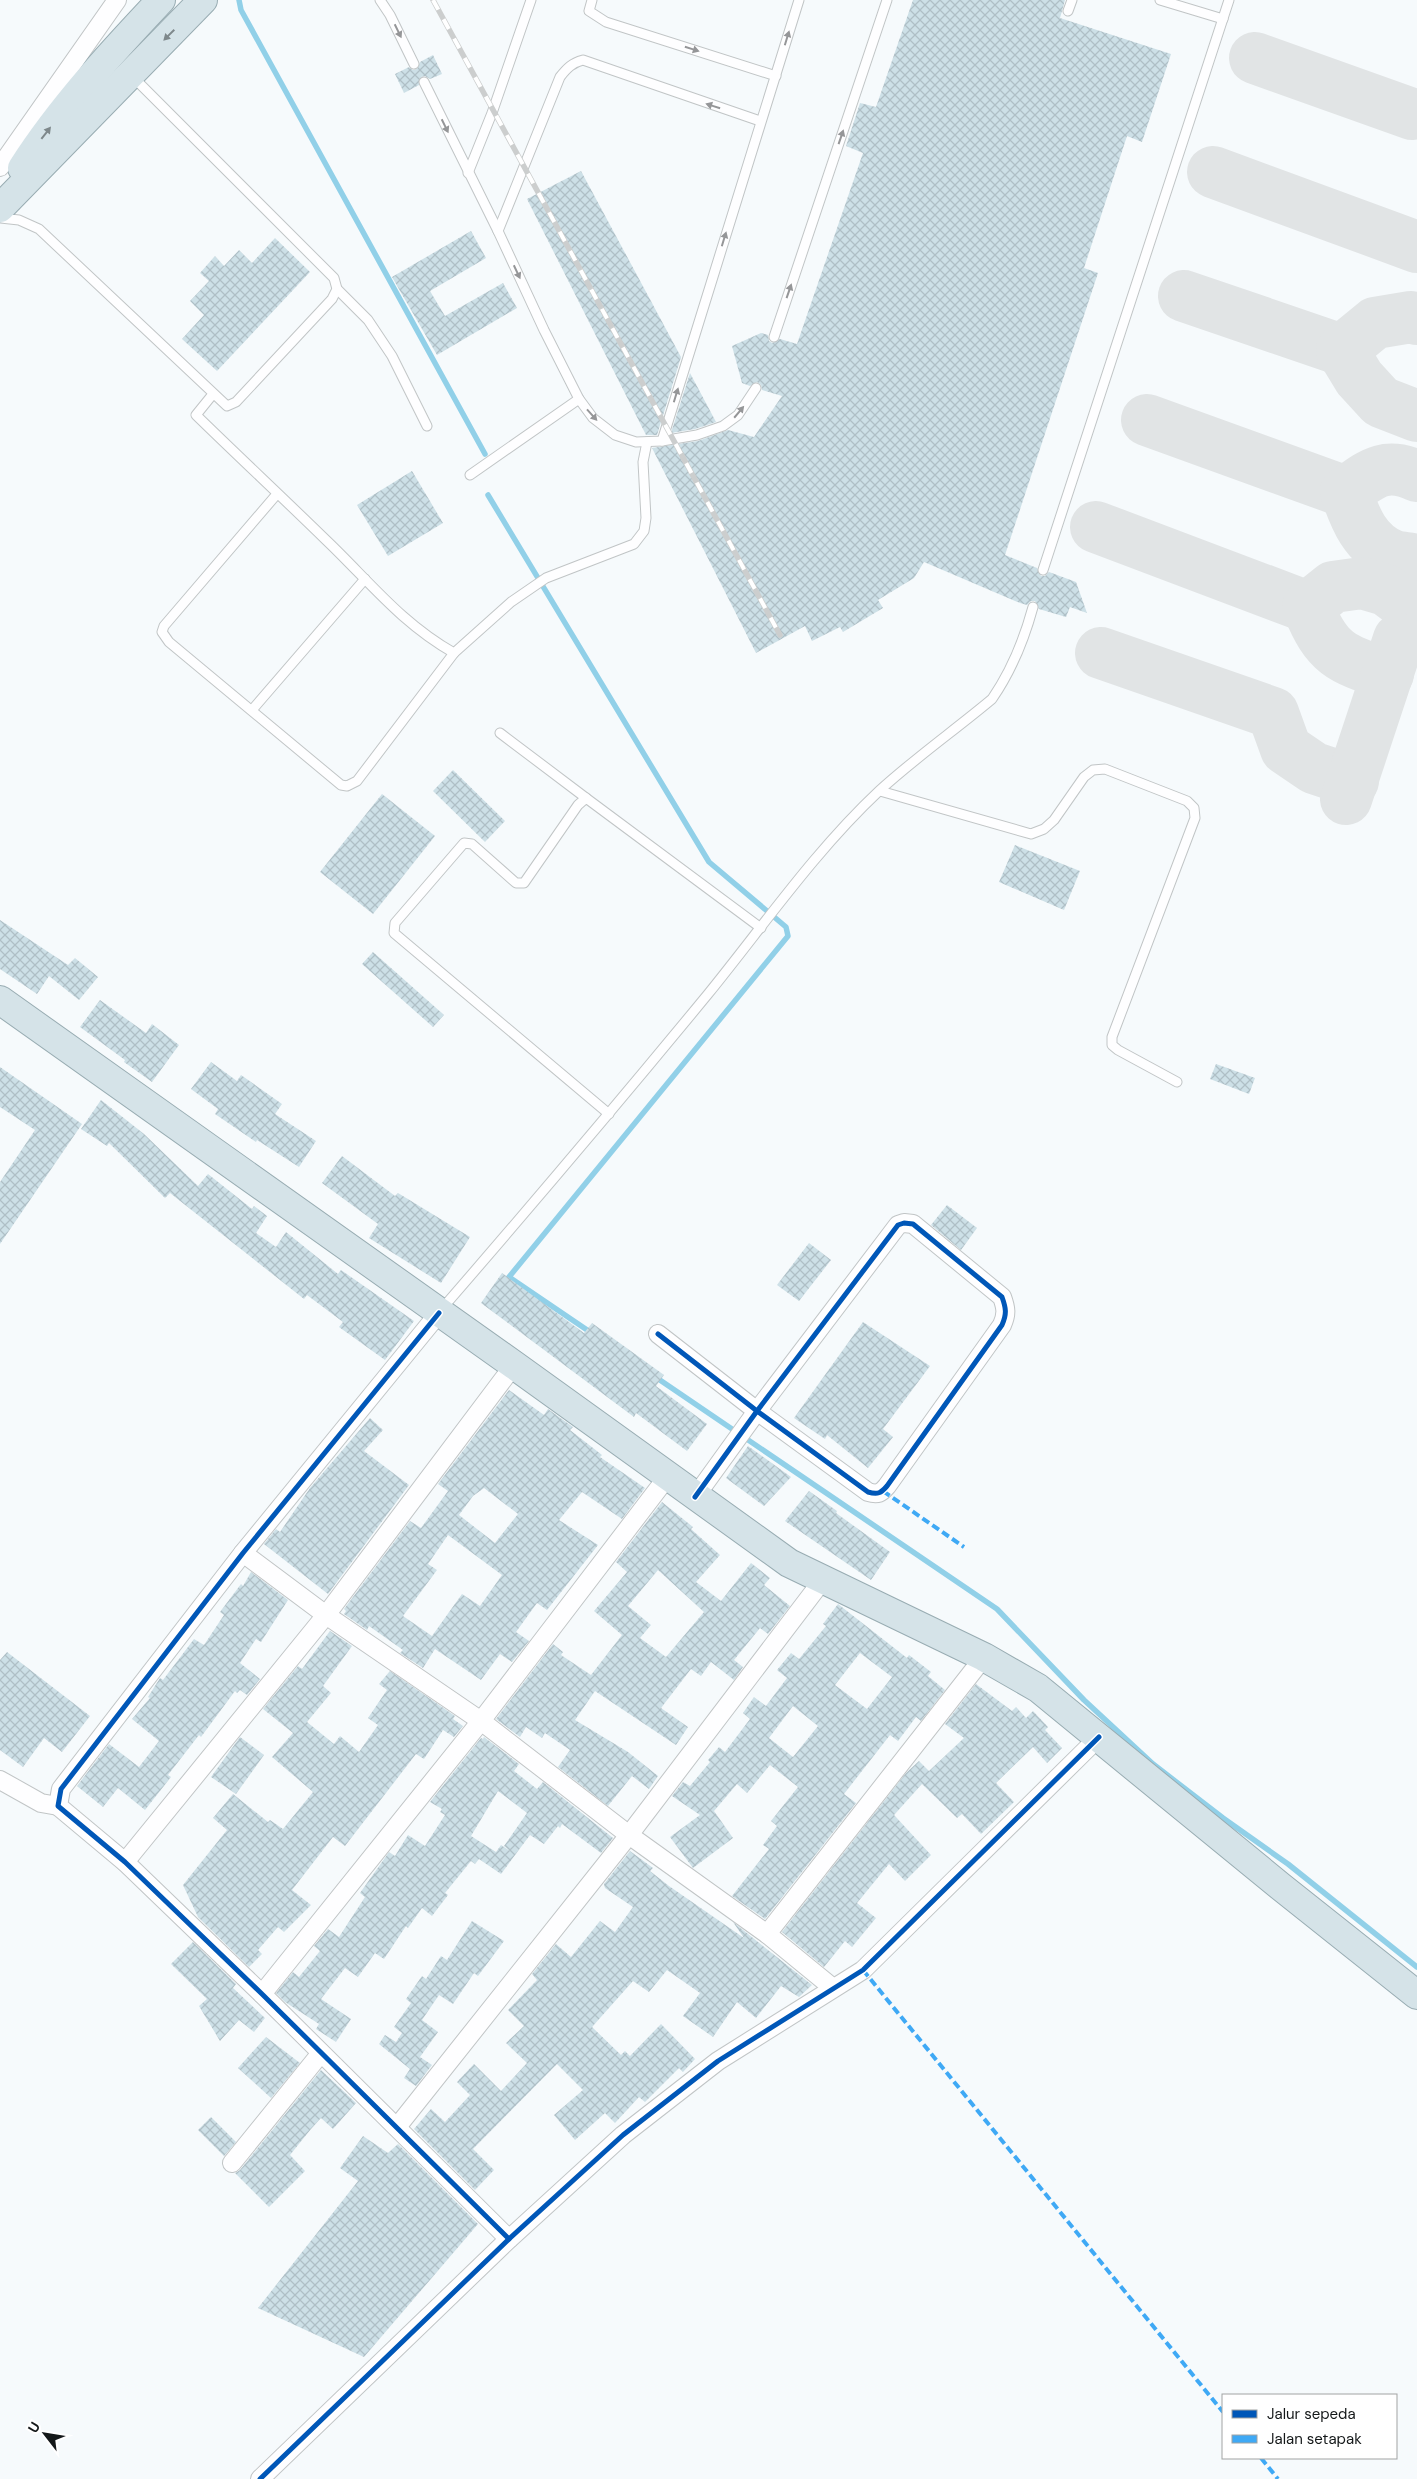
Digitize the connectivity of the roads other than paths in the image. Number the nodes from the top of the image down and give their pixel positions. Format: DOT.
graph roads {
  1 [pos="117,0"];
  2 [pos="161,0"];
  3 [pos="203,0"];
  4 [pos="380,0"];
  5 [pos="531,0"];
  6 [pos="592,0"];
  7 [pos="799,0"];
  8 [pos="887,0"];
  9 [pos="1072,0"];
  10 [pos="1160,0"];
  11 [pos="1229,0"];
  12 [pos="1068,11"];
  13 [pos="1223,19"];
  14 [pos="414,64"];
  15 [pos="130,74"];
  16 [pos="776,76"];
  17 [pos="424,82"];
  18 [pos="760,121"];
  19 [pos="0,167"];
  20 [pos="468,173"];
  21 [pos="0,203"];
  22 [pos="0,208"];
  23 [pos="0,218"];
  24 [pos="498,231"];
  25 [pos="337,289"];
  26 [pos="774,337"];
  27 [pos="756,388"];
  28 [pos="213,394"];
  29 [pos="579,399"];
  30 [pos="427,426"];
  31 [pos="662,441"];
  32 [pos="647,442"];
  33 [pos="470,474"];
  34 [pos="277,494"];
  35 [pos="1043,570"];
  36 [pos="365,579"];
  37 [pos="1033,607"];
  38 [pos="454,653"];
  39 [pos="252,710"];
  40 [pos="500,733"];
  41 [pos="880,791"];
  42 [pos="586,798"];
  43 [pos="761,928"];
  44 [pos="0,1001"];
  45 [pos="1177,1082"];
  46 [pos="609,1114"];
  47 [pos="438,1313"];
  48 [pos="658,1334"];
  49 [pos="514,1365"];
  50 [pos="755,1413"];
  51 [pos="668,1476"];
  52 [pos="695,1497"];
  53 [pos="243,1552"];
  54 [pos="822,1581"];
  55 [pos="326,1615"];
  56 [pos="984,1656"];
  57 [pos="482,1721"];
  58 [pos="1099,1737"];
  59 [pos="0,1780"];
  60 [pos="58,1806"];
  61 [pos="629,1835"];
  62 [pos="125,1862"];
  63 [pos="767,1934"];
  64 [pos="833,1988"];
  65 [pos="262,1994"];
  66 [pos="1417,1995"];
  67 [pos="321,2053"];
  68 [pos="397,2127"];
  69 [pos="232,2163"];
  70 [pos="508,2239"];
  71 [pos="260,2479"];
  1 -- 19 [label="street"];
  21 -- 2 [label="highway, one-way"];
  3 -- 15 [label="highway, one-way"];
  4 -- 14 [label="lane, one-way"];
  5 -- 20 [label="lane"];
  6 -- 16 [label="lane, one-way"];
  16 -- 7 [label="lane, one-way"];
  26 -- 8 [label="lane, one-way"];
  9 -- 12 [label="lane"];
  10 -- 13 [label="lane"];
  11 -- 13 [label="lane"];
  13 -- 35 [label="lane"];
  15 -- 22 [label="highway"];
  15 -- 25 [label="lane"];
  16 -- 18 [label="lane"];
  17 -- 20 [label="lane, one-way"];
  18 -- 24 [label="lane, one-way"];
  31 -- 18 [label="lane, one-way"];
  20 -- 24 [label="lane"];
  23 -- 28 [label="lane"];
  24 -- 29 [label="lane, one-way"];
  25 -- 28 [label="lane"];
  25 -- 30 [label="lane"];
  31 -- 27 [label="lane, one-way"];
  28 -- 34 [label="lane"];
  29 -- 32 [label="lane, one-way"];
  29 -- 33 [label="lane"];
  31 -- 32 [label="lane"];
  32 -- 38 [label="lane"];
  34 -- 36 [label="lane"];
  34 -- 39 [label="lane"];
  36 -- 38 [label="lane"];
  36 -- 39 [label="lane"];
  37 -- 41 [label="lane"];
  38 -- 39 [label="lane"];
  40 -- 42 [label="lane"];
  41 -- 43 [label="lane"];
  41 -- 45 [label="lane"];
  42 -- 43 [label="lane"];
  42 -- 46 [label="lane"];
  43 -- 46 [label="lane"];
  44 -- 47 [label="highway"];
  46 -- 47 [label="lane"];
  47 -- 49 [label="highway"];
  47 -- 53 [label="street"];
  48 -- 50 [label="street"];
  49 -- 51 [label="highway"];
  49 -- 55 [label="street"];
  50 -- 50 [label="street"];
  50 -- 52 [label="street"];
  51 -- 52 [label="highway"];
  51 -- 57 [label="street"];
  52 -- 54 [label="highway"];
  53 -- 55 [label="street"];
  53 -- 60 [label="street"];
  54 -- 56 [label="highway"];
  54 -- 61 [label="street"];
  55 -- 57 [label="street"];
  55 -- 62 [label="street"];
  56 -- 58 [label="highway"];
  56 -- 63 [label="street"];
  57 -- 61 [label="street"];
  57 -- 65 [label="street"];
  58 -- 64 [label="street"];
  58 -- 66 [label="highway"];
  59 -- 60 [label="street"];
  60 -- 62 [label="street"];
  61 -- 63 [label="street"];
  61 -- 68 [label="street"];
  62 -- 65 [label="street"];
  63 -- 64 [label="street"];
  64 -- 70 [label="street"];
  65 -- 67 [label="street"];
  67 -- 68 [label="street"];
  67 -- 69 [label="street"];
  68 -- 70 [label="street"];
  70 -- 71 [label="street"];
}
